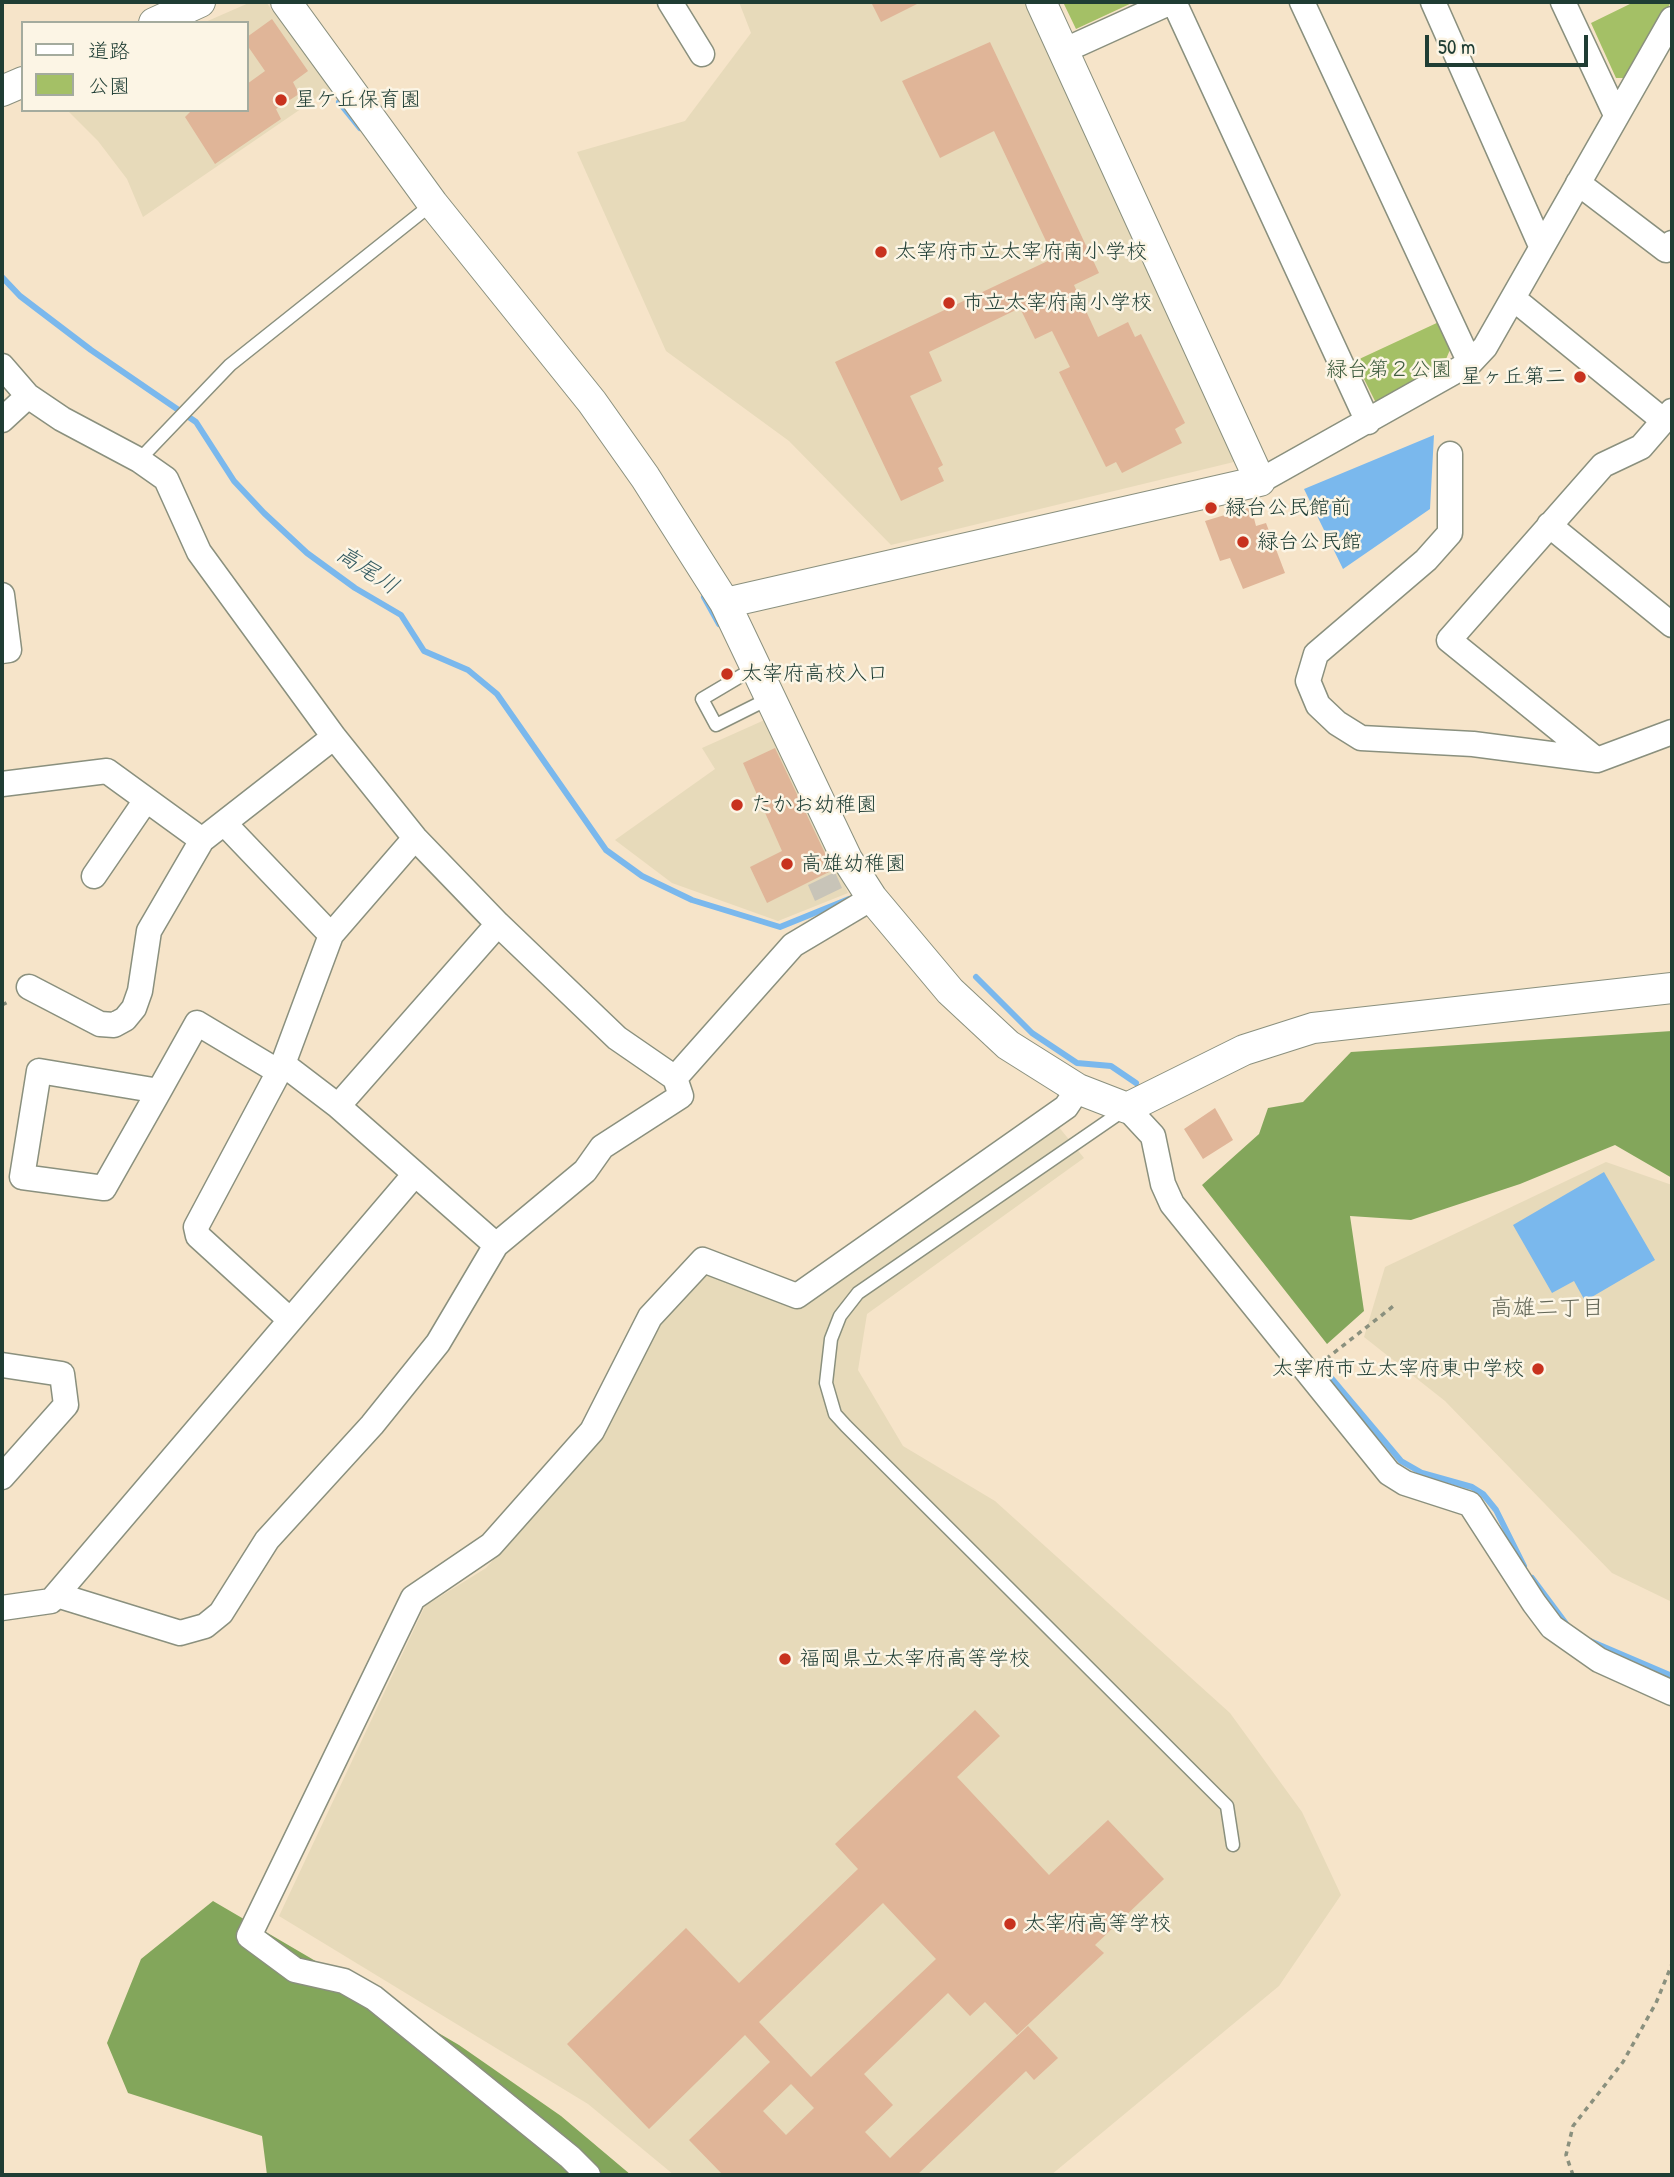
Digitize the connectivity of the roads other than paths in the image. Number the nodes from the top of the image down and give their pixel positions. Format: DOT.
graph roads {
  1 [pos="201,2"];
  2 [pos="286,2"];
  3 [pos="670,2"];
  4 [pos="1041,2"];
  5 [pos="1173,2"];
  6 [pos="1302,2"];
  7 [pos="1433,2"];
  8 [pos="1563,2"];
  9 [pos="1672,19"];
  10 [pos="158,21"];
  11 [pos="1063,51"];
  12 [pos="702,54"];
  13 [pos="21,83"];
  14 [pos="2,91"];
  15 [pos="1616,115"];
  16 [pos="1578,183"];
  17 [pos="433,204"];
  18 [pos="1672,243"];
  19 [pos="1541,246"];
  20 [pos="1514,299"];
  21 [pos="1470,363"];
  22 [pos="2,366"];
  23 [pos="28,396"];
  24 [pos="2,420"];
  25 [pos="1368,422"];
  26 [pos="1668,422"];
  27 [pos="1450,454"];
  28 [pos="139,460"];
  29 [pos="1260,481"];
  30 [pos="1549,525"];
  31 [pos="2,595"];
  32 [pos="725,603"];
  33 [pos="1672,625"];
  34 [pos="2,651"];
  35 [pos="756,667"];
  36 [pos="770,698"];
  37 [pos="1672,732"];
  38 [pos="334,737"];
  39 [pos="1597,760"];
  40 [pos="2,784"];
  41 [pos="146,800"];
  42 [pos="225,823"];
  43 [pos="415,838"];
  44 [pos="202,840"];
  45 [pos="94,876"];
  46 [pos="872,898"];
  47 [pos="498,924"];
  48 [pos="331,935"];
  49 [pos="29,988"];
  50 [pos="1672,988"];
  51 [pos="281,1068"];
  52 [pos="676,1078"];
  53 [pos="1078,1089"];
  54 [pos="159,1091"];
  55 [pos="338,1106"];
  56 [pos="1127,1108"];
  57 [pos="415,1174"];
  58 [pos="496,1245"];
  59 [pos="289,1319"];
  60 [pos="2,1365"];
  61 [pos="2,1477"];
  62 [pos="57,1595"];
  63 [pos="2,1608"];
  64 [pos="1672,1693"];
  65 [pos="1233,1845"];
  66 [pos="588,2175"];
  1 -- 10 [label="street"];
  2 -- 17 [label="street"];
  3 -- 12 [label="street"];
  4 -- 11 [label="street"];
  5 -- 11 [label="street"];
  5 -- 25 [label="street"];
  6 -- 21 [label="street"];
  7 -- 19 [label="street"];
  8 -- 15 [label="street"];
  9 -- 15 [label="street"];
  11 -- 29 [label="street"];
  13 -- 14 [label="street"];
  15 -- 16 [label="street"];
  16 -- 18 [label="street"];
  16 -- 19 [label="street"];
  17 -- 28 [label="lane"];
  17 -- 32 [label="street"];
  19 -- 20 [label="street"];
  20 -- 21 [label="street"];
  20 -- 26 [label="street"];
  21 -- 25 [label="street"];
  22 -- 23 [label="street"];
  23 -- 24 [label="street"];
  23 -- 28 [label="street"];
  25 -- 29 [label="street"];
  26 -- 30 [label="street"];
  27 -- 39 [label="street"];
  28 -- 38 [label="street"];
  29 -- 32 [label="street"];
  30 -- 33 [label="street"];
  30 -- 39 [label="street"];
  31 -- 34 [label="street"];
  32 -- 35 [label="street"];
  35 -- 36 [label="street"];
  35 -- 36 [label="lane"];
  36 -- 46 [label="street"];
  37 -- 39 [label="street"];
  38 -- 42 [label="street"];
  38 -- 43 [label="street"];
  40 -- 41 [label="street"];
  41 -- 44 [label="street"];
  41 -- 45 [label="street"];
  42 -- 44 [label="street"];
  42 -- 48 [label="street"];
  43 -- 47 [label="street"];
  43 -- 48 [label="street"];
  44 -- 49 [label="street"];
  46 -- 52 [label="street"];
  46 -- 53 [label="street"];
  47 -- 52 [label="street"];
  47 -- 55 [label="street"];
  48 -- 51 [label="street"];
  50 -- 56 [label="street"];
  51 -- 54 [label="street"];
  51 -- 55 [label="street"];
  51 -- 59 [label="street"];
  52 -- 58 [label="street"];
  53 -- 56 [label="street"];
  53 -- 66 [label="street"];
  54 -- 54 [label="street"];
  55 -- 57 [label="street"];
  56 -- 64 [label="street"];
  56 -- 65 [label="lane"];
  57 -- 58 [label="street"];
  57 -- 59 [label="street"];
  58 -- 62 [label="street"];
  59 -- 62 [label="street"];
  60 -- 61 [label="street"];
  62 -- 63 [label="street"];
}
